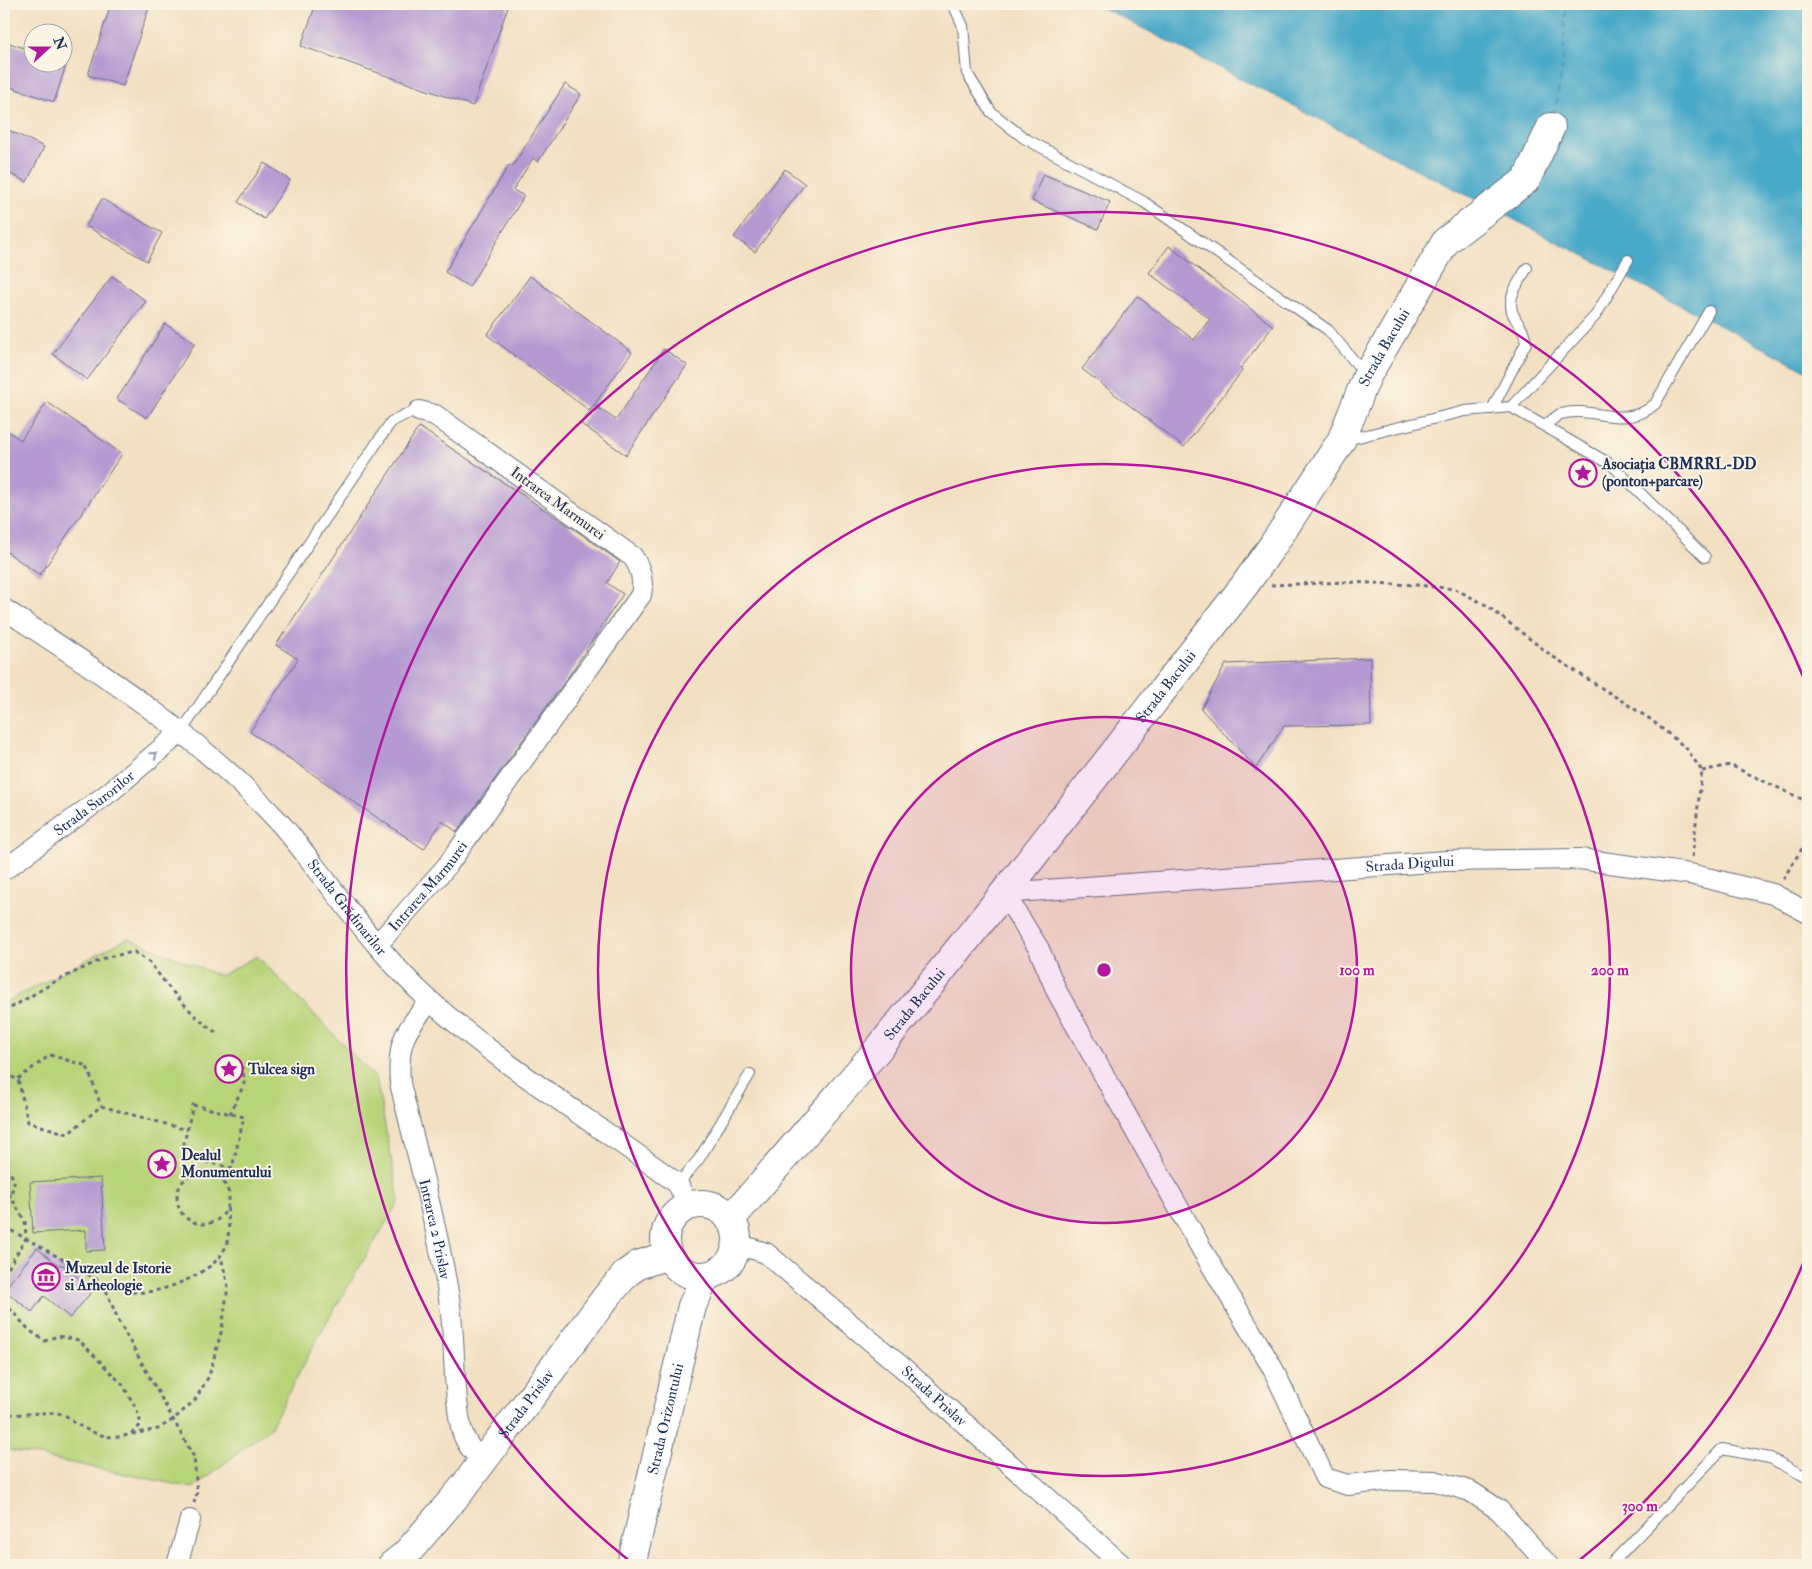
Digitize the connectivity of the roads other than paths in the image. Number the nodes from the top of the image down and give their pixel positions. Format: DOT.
graph roads {
  1 [pos="953,4"];
  2 [pos="1551,127"];
  3 [pos="1628,260"];
  4 [pos="1527,268"];
  5 [pos="1710,311"];
  6 [pos="1367,376"];
  7 [pos="1512,406"];
  8 [pos="1492,409"];
  9 [pos="419,411"];
  10 [pos="1545,426"];
  11 [pos="1341,441"];
  12 [pos="1706,557"];
  13 [pos="4,609"];
  14 [pos="181,732"];
  15 [pos="4,870"];
  16 [pos="1004,893"];
  17 [pos="1808,913"];
  18 [pos="377,945"];
  19 [pos="430,1000"];
  20 [pos="750,1074"];
  21 [pos="683,1195"];
  22 [pos="734,1232"];
  23 [pos="668,1255"];
  24 [pos="706,1276"];
  25 [pos="483,1462"];
  26 [pos="1808,1478"];
  27 [pos="190,1520"];
  28 [pos="177,1565"];
  29 [pos="392,1565"];
  30 [pos="631,1565"];
  31 [pos="1122,1565"];
  32 [pos="1548,1565"];
  33 [pos="1610,1565"];
  1 -- 6 [label="lane"];
  2 -- 6 [label="street, Strada Bacului"];
  3 -- 7 [label="lane"];
  4 -- 8 [label="lane"];
  5 -- 10 [label="lane"];
  6 -- 11 [label="street, Strada Bacului"];
  7 -- 8 [label="lane"];
  7 -- 10 [label="lane"];
  8 -- 11 [label="lane"];
  9 -- 14 [label="lane, Intrarea Marmurei"];
  9 -- 18 [label="street, Intrarea Marmurei"];
  10 -- 12 [label="lane"];
  11 -- 16 [label="street, Strada Bacului"];
  13 -- 14 [label="street, Strada Grădinarilor"];
  15 -- 14 [label="street, Strada Surorilor, one-way"];
  14 -- 18 [label="street, Strada Grădinarilor"];
  16 -- 17 [label="street, Strada Digului"];
  16 -- 22 [label="street, Strada Bacului"];
  16 -- 32 [label="street"];
  18 -- 19 [label="street, Strada Grădinarilor"];
  19 -- 21 [label="street, Strada Grădinarilor"];
  19 -- 25 [label="street, Intrarea 2 Prislav"];
  20 -- 21 [label="lane"];
  21 -- 22 [label="street"];
  21 -- 23 [label="street"];
  22 -- 24 [label="street"];
  22 -- 31 [label="street, Strada Prislav"];
  23 -- 24 [label="street"];
  23 -- 25 [label="street, Strada Prislav"];
  24 -- 30 [label="street, Strada Orizontului"];
  25 -- 29 [label="street, Strada Prislav"];
  26 -- 33 [label="lane"];
  27 -- 28 [label="street"];
}
